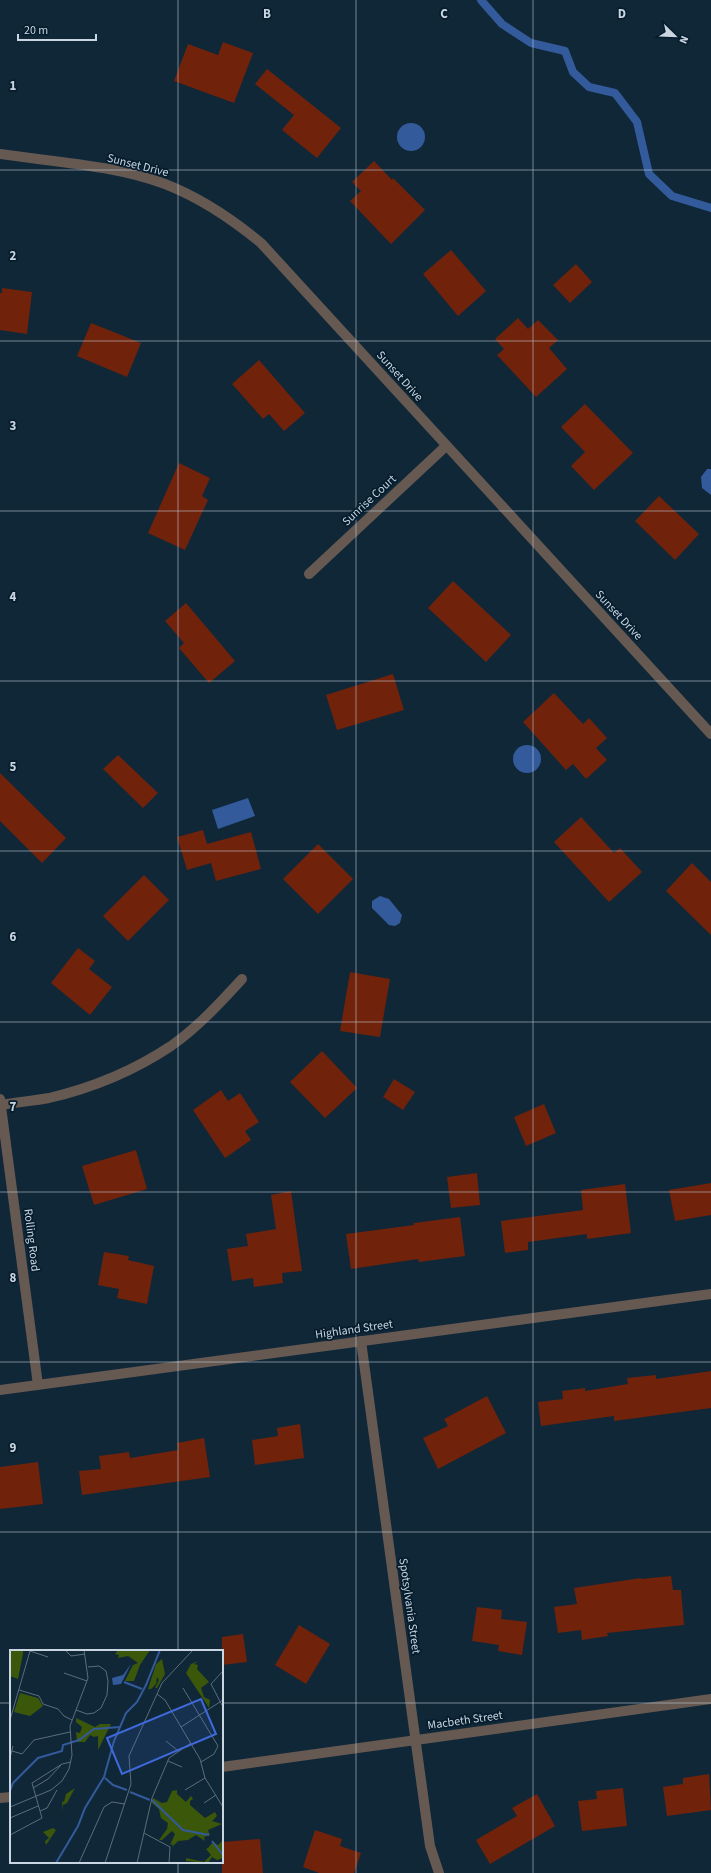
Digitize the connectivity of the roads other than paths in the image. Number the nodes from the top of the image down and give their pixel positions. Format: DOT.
graph roads {
  1 [pos="0,154"];
  2 [pos="446,446"];
  3 [pos="309,574"];
  4 [pos="711,734"];
  5 [pos="242,979"];
  6 [pos="0,1102"];
  7 [pos="711,1294"];
  8 [pos="361,1341"];
  9 [pos="38,1385"];
  10 [pos="0,1390"];
  11 [pos="711,1699"];
  12 [pos="415,1740"];
  13 [pos="223,1767"];
  14 [pos="10,1797"];
  15 [pos="0,1798"];
  16 [pos="439,1873"];
  1 -- 2 [label="street, Sunset Drive"];
  2 -- 3 [label="street, Sunrise Court"];
  2 -- 4 [label="street, Sunset Drive"];
  5 -- 6 [label="street"];
  6 -- 9 [label="street, Rolling Road"];
  7 -- 8 [label="street, Highland Street"];
  8 -- 9 [label="street, Highland Street"];
  8 -- 12 [label="street, Spotsylvania Street"];
  9 -- 10 [label="street, Highland Street"];
  11 -- 12 [label="street, Macbeth Street"];
  12 -- 13 [label="street, Macbeth Street"];
  12 -- 16 [label="street, Spotsylvania Street"];
  14 -- 15 [label="street"];
}
